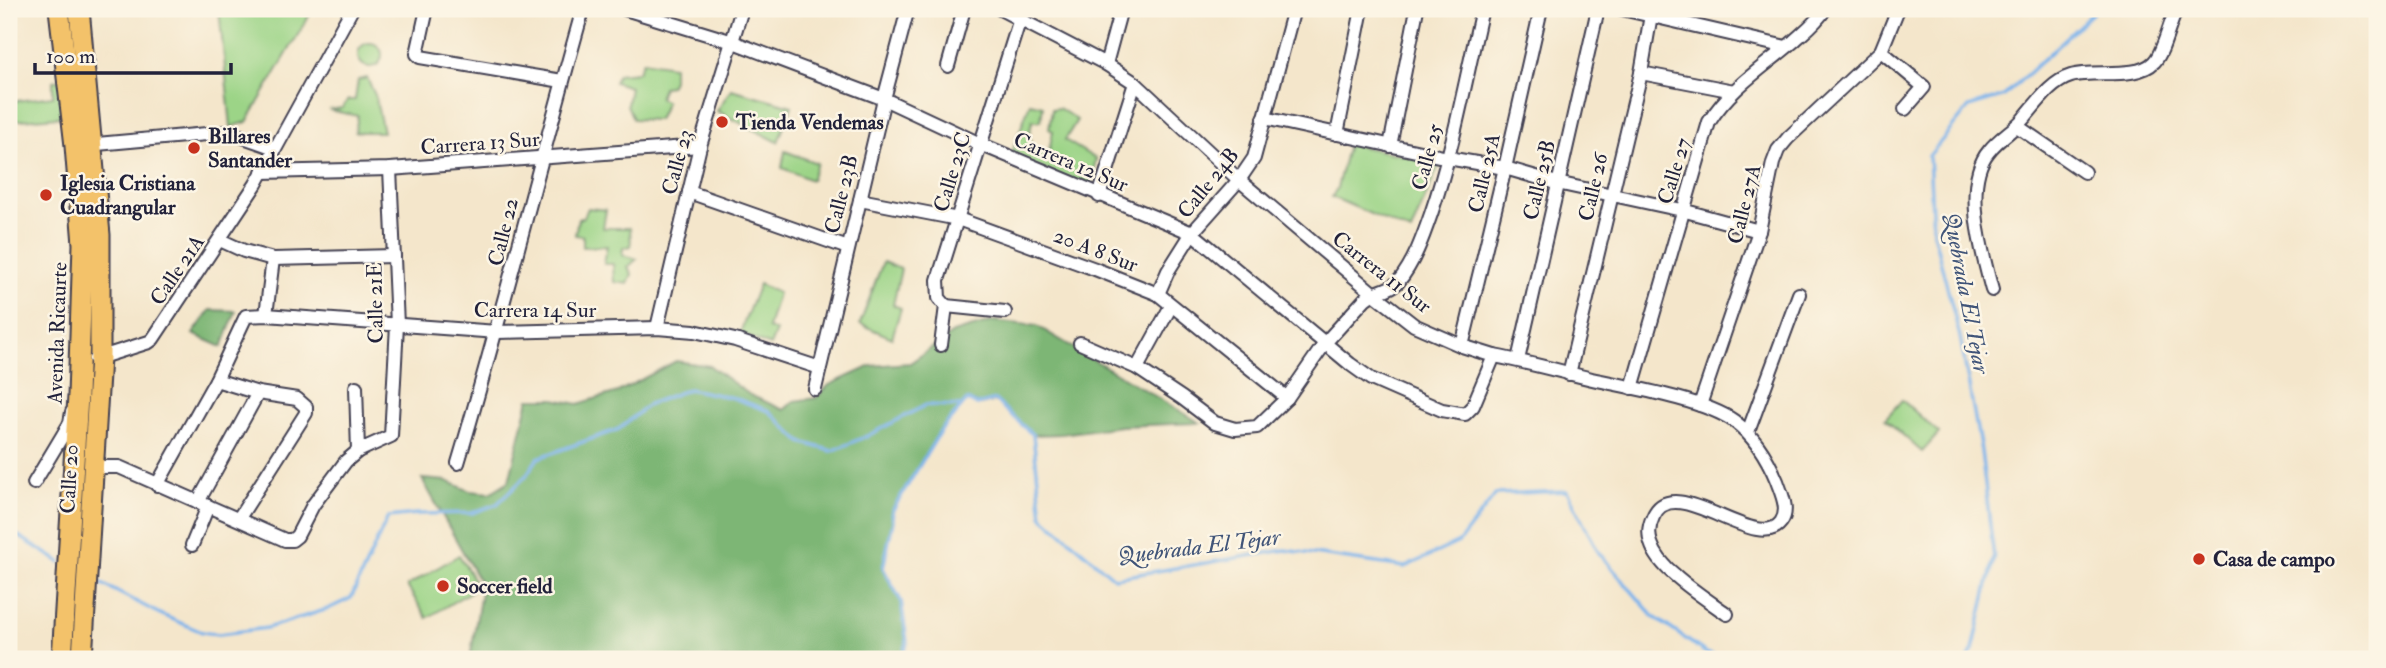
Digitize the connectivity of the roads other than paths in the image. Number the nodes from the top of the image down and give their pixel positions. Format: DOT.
graph roads {
  1 [pos="59,9"];
  2 [pos="79,9"];
  3 [pos="352,9"];
  4 [pos="427,9"];
  5 [pos="583,9"];
  6 [pos="625,9"];
  7 [pos="742,9"];
  8 [pos="908,9"];
  9 [pos="964,9"];
  10 [pos="1000,9"];
  11 [pos="1121,9"];
  12 [pos="1294,9"];
  13 [pos="1362,9"];
  14 [pos="1417,9"];
  15 [pos="1482,9"];
  16 [pos="1541,9"];
  17 [pos="1598,9"];
  18 [pos="1622,9"];
  19 [pos="1825,9"];
  20 [pos="1898,9"];
  21 [pos="2176,9"];
  22 [pos="1651,12"];
  23 [pos="1022,14"];
  24 [pos="733,41"];
  25 [pos="1786,47"];
  26 [pos="1881,51"];
  27 [pos="1106,64"];
  28 [pos="948,66"];
  29 [pos="1641,73"];
  30 [pos="562,81"];
  31 [pos="1135,83"];
  32 [pos="1734,91"];
  33 [pos="884,99"];
  34 [pos="1905,109"];
  35 [pos="1264,118"];
  36 [pos="2017,126"];
  37 [pos="1337,134"];
  38 [pos="980,144"];
  39 [pos="83,145"];
  40 [pos="700,146"];
  41 [pos="1390,146"];
  42 [pos="275,148"];
  43 [pos="1448,158"];
  44 [pos="541,159"];
  45 [pos="1506,168"];
  46 [pos="390,169"];
  47 [pos="262,172"];
  48 [pos="2084,172"];
  49 [pos="1239,180"];
  50 [pos="1558,183"];
  51 [pos="688,192"];
  52 [pos="1611,194"];
  53 [pos="1099,196"];
  54 [pos="860,200"];
  55 [pos="1682,210"];
  56 [pos="958,219"];
  57 [pos="1759,231"];
  58 [pos="1192,233"];
  59 [pos="220,240"];
  60 [pos="848,248"];
  61 [pos="394,256"];
  62 [pos="273,259"];
  63 [pos="1992,290"];
  64 [pos="1373,293"];
  65 [pos="1158,294"];
  66 [pos="1799,294"];
  67 [pos="946,306"];
  68 [pos="1171,306"];
  69 [pos="1005,312"];
  70 [pos="266,315"];
  71 [pos="397,325"];
  72 [pos="657,328"];
  73 [pos="497,332"];
  74 [pos="1080,343"];
  75 [pos="1325,343"];
  76 [pos="941,345"];
  77 [pos="1462,346"];
  78 [pos="1494,356"];
  79 [pos="100,358"];
  80 [pos="1518,360"];
  81 [pos="80,363"];
  82 [pos="820,368"];
  83 [pos="1137,368"];
  84 [pos="1569,374"];
  85 [pos="216,380"];
  86 [pos="356,387"];
  87 [pos="1632,388"];
  88 [pos="815,389"];
  89 [pos="258,393"];
  90 [pos="78,396"];
  91 [pos="1287,398"];
  92 [pos="1700,405"];
  93 [pos="1748,432"];
  94 [pos="358,451"];
  95 [pos="458,463"];
  96 [pos="92,467"];
  97 [pos="34,482"];
  98 [pos="157,485"];
  99 [pos="203,504"];
  100 [pos="239,518"];
  101 [pos="192,545"];
  102 [pos="1727,614"];
  103 [pos="62,659"];
  104 [pos="82,659"];
  1 -- 39 [label="main road, Avenida Ricaurte"];
  2 -- 39 [label="main road, Calle 20"];
  3 -- 42 [label="street, Calle 21A"];
  4 -- 30 [label="street"];
  5 -- 30 [label="street, Calle 22"];
  6 -- 24 [label="street, Carrera 12 Sur"];
  7 -- 24 [label="street, Calle 23"];
  8 -- 33 [label="street, Calle 23B"];
  9 -- 28 [label="street"];
  10 -- 23 [label="street, Carrera 11 Sur"];
  11 -- 27 [label="street"];
  12 -- 35 [label="street, Calle 24B"];
  13 -- 37 [label="street"];
  14 -- 41 [label="street"];
  15 -- 43 [label="street, Calle 25"];
  16 -- 45 [label="street, Calle 25A"];
  17 -- 50 [label="street, Calle 25B"];
  18 -- 22 [label="street"];
  19 -- 25 [label="street, Calle 27"];
  20 -- 26 [label="street, Calle 27A"];
  21 -- 36 [label="street"];
  22 -- 25 [label="street"];
  22 -- 29 [label="street, Calle 26"];
  23 -- 27 [label="street, Carrera 11 Sur"];
  23 -- 38 [label="street, Calle 23C"];
  24 -- 33 [label="street, Carrera 12 Sur"];
  24 -- 40 [label="street, Calle 23"];
  25 -- 32 [label="street, Calle 27"];
  26 -- 34 [label="street"];
  26 -- 57 [label="street, Calle 27A"];
  27 -- 31 [label="street, Carrera 11 Sur"];
  29 -- 32 [label="street"];
  29 -- 52 [label="street, Calle 26"];
  30 -- 44 [label="street, Calle 22"];
  31 -- 49 [label="street, Carrera 11 Sur"];
  31 -- 53 [label="street"];
  32 -- 55 [label="street, Calle 27"];
  33 -- 38 [label="street, Carrera 12 Sur"];
  33 -- 54 [label="street, Calle 23B"];
  35 -- 37 [label="street"];
  35 -- 49 [label="street, Calle 24B"];
  36 -- 48 [label="street"];
  36 -- 63 [label="street"];
  37 -- 41 [label="street"];
  38 -- 53 [label="street, Carrera 12 Sur"];
  38 -- 56 [label="street, Calle 23C"];
  39 -- 42 [label="street"];
  39 -- 79 [label="main road, Calle 20"];
  39 -- 81 [label="main road, Avenida Ricaurte"];
  40 -- 44 [label="street, Carrera 13 Sur"];
  40 -- 51 [label="street, Calle 23"];
  41 -- 43 [label="street"];
  42 -- 47 [label="street, Calle 21A"];
  43 -- 45 [label="street"];
  43 -- 64 [label="street, Calle 25"];
  44 -- 46 [label="street, Carrera 13 Sur"];
  44 -- 73 [label="street, Calle 22"];
  45 -- 50 [label="street"];
  45 -- 77 [label="street, Calle 25A"];
  46 -- 47 [label="street, Carrera 13 Sur"];
  46 -- 61 [label="street, Calle 21E"];
  47 -- 59 [label="street, Calle 21A"];
  49 -- 58 [label="street, Calle 24B"];
  49 -- 64 [label="street, Carrera 11 Sur"];
  50 -- 52 [label="street"];
  50 -- 80 [label="street, Calle 25B"];
  51 -- 60 [label="street"];
  51 -- 72 [label="street, Calle 23"];
  52 -- 55 [label="street"];
  52 -- 84 [label="street, Calle 26"];
  53 -- 58 [label="street, Carrera 12 Sur"];
  54 -- 56 [label="street, 20 A 8 Sur"];
  54 -- 60 [label="street, Calle 23B"];
  55 -- 57 [label="street"];
  55 -- 87 [label="street, Calle 27"];
  56 -- 65 [label="street, 20 A 8 Sur"];
  56 -- 67 [label="street, Calle 23C"];
  57 -- 92 [label="street, Calle 27A"];
  58 -- 65 [label="street, Calle 24B"];
  58 -- 75 [label="street, Carrera 12 Sur"];
  59 -- 62 [label="street"];
  59 -- 79 [label="street, Calle 21A"];
  60 -- 82 [label="street, Calle 23B"];
  61 -- 62 [label="street"];
  61 -- 71 [label="street, Calle 21E"];
  62 -- 70 [label="street"];
  64 -- 75 [label="street"];
  64 -- 77 [label="street, Carrera 11 Sur"];
  65 -- 68 [label="street, 20 A 8 Sur"];
  66 -- 93 [label="street"];
  67 -- 69 [label="street"];
  67 -- 76 [label="street, Calle 23C"];
  68 -- 83 [label="street"];
  68 -- 91 [label="street, 20 A 8 Sur"];
  70 -- 71 [label="street, Carrera 14 Sur"];
  70 -- 85 [label="street, Carrera 14 Sur"];
  71 -- 73 [label="street, Carrera 14 Sur"];
  71 -- 94 [label="street, Calle 21E"];
  72 -- 73 [label="street, Carrera 14 Sur"];
  72 -- 82 [label="street, Carrera 14 Sur"];
  73 -- 95 [label="street, Calle 22"];
  74 -- 83 [label="street"];
  75 -- 78 [label="street, Carrera 12 Sur"];
  75 -- 91 [label="street"];
  77 -- 78 [label="street, Carrera 11 Sur"];
  78 -- 80 [label="street, Carrera 11 Sur"];
  79 -- 81 [label="street, Calle 21A"];
  79 -- 96 [label="main road, Calle 20"];
  80 -- 84 [label="street, Carrera 11 Sur"];
  81 -- 90 [label="main road, Avenida Ricaurte"];
  82 -- 88 [label="street, Calle 23B"];
  83 -- 91 [label="street"];
  84 -- 87 [label="street, Carrera 11 Sur"];
  85 -- 89 [label="street"];
  85 -- 98 [label="street"];
  86 -- 94 [label="street"];
  87 -- 92 [label="street, Carrera 11 Sur"];
  89 -- 99 [label="street"];
  89 -- 100 [label="street"];
  90 -- 97 [label="street"];
  90 -- 103 [label="main road, Avenida Ricaurte"];
  92 -- 93 [label="street, Carrera 11 Sur"];
  93 -- 102 [label="street, Carrera 11 Sur"];
  94 -- 100 [label="street"];
  96 -- 98 [label="street"];
  96 -- 104 [label="main road, Calle 20"];
  98 -- 99 [label="street"];
  99 -- 100 [label="street"];
  99 -- 101 [label="street"];
}
